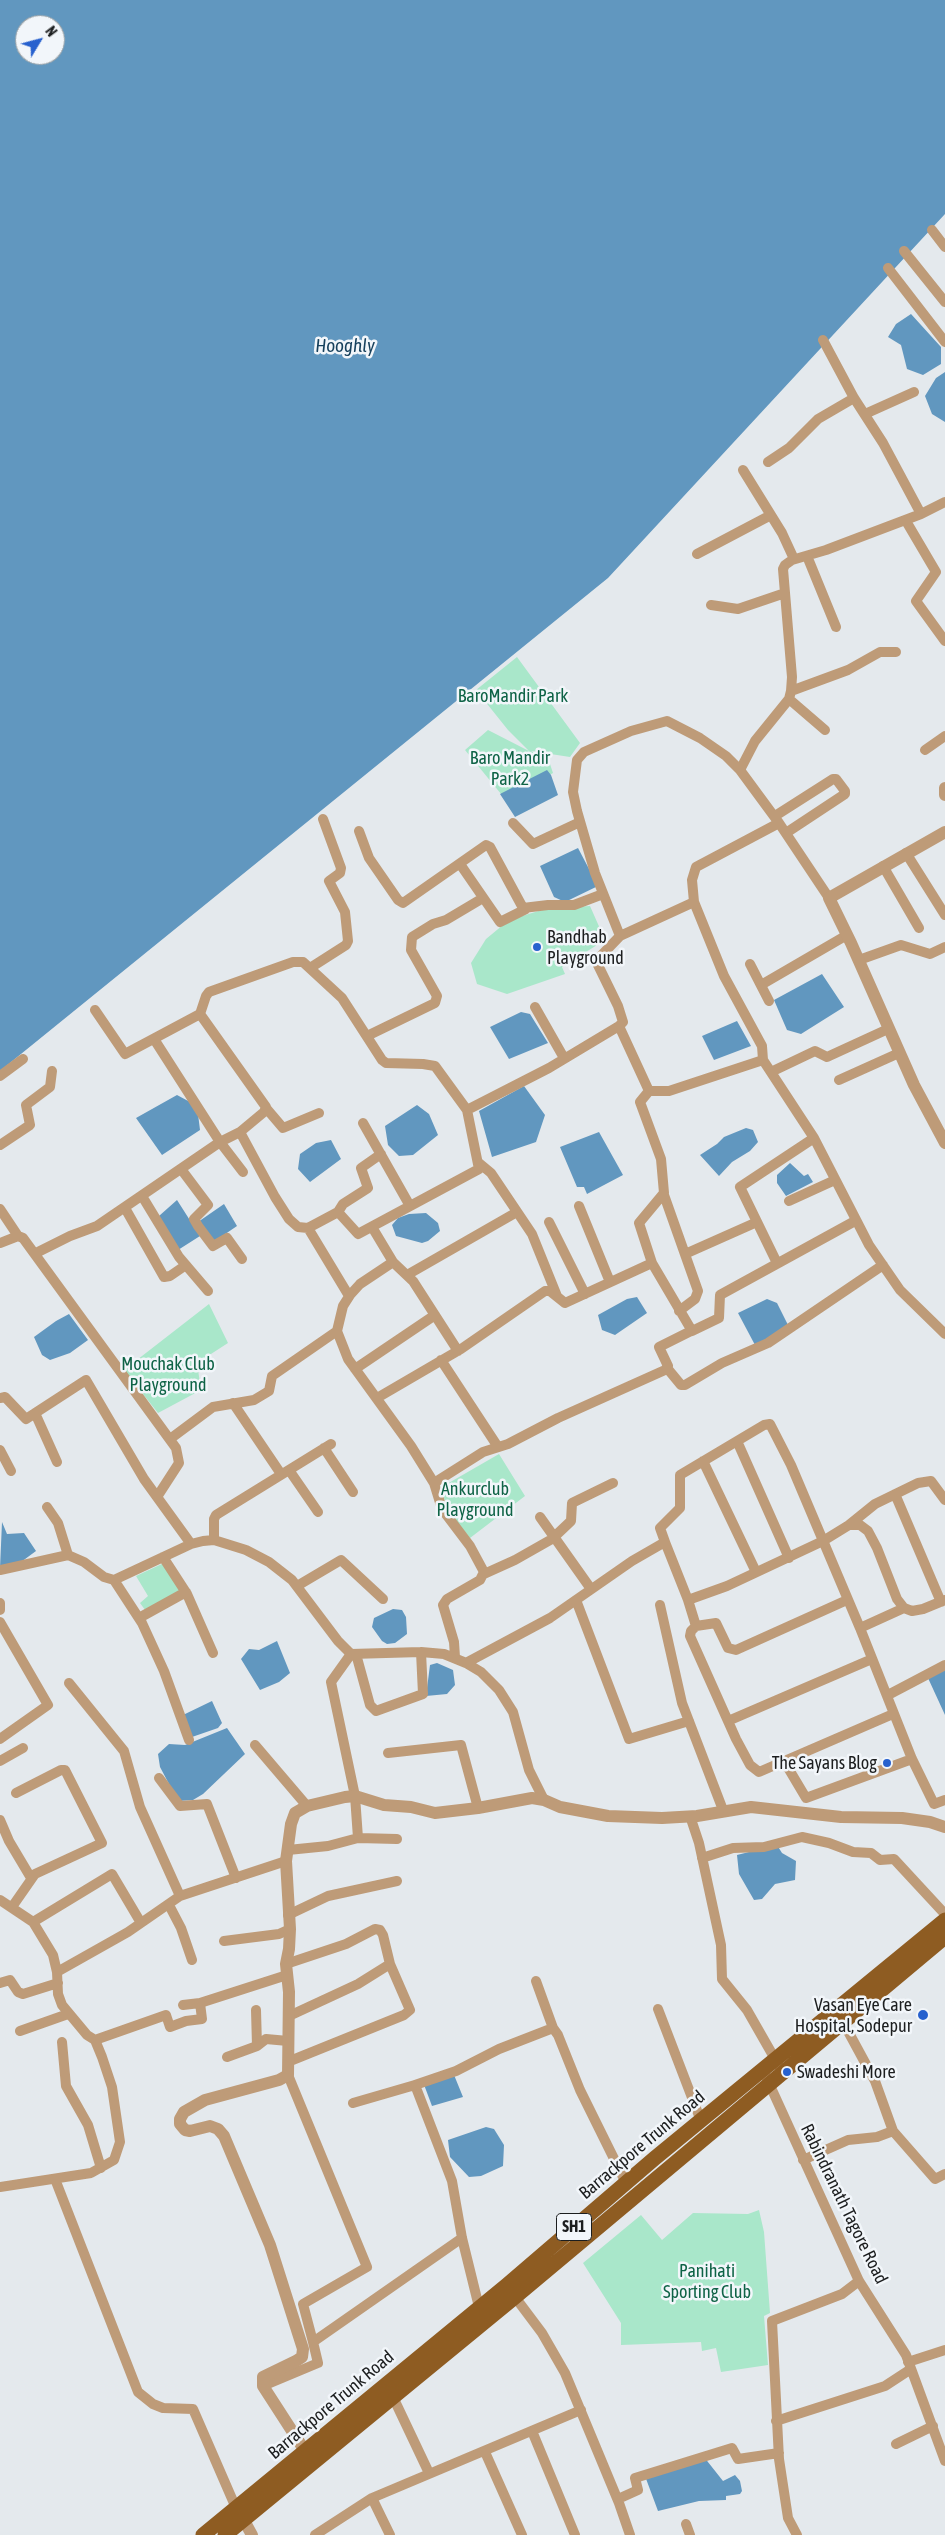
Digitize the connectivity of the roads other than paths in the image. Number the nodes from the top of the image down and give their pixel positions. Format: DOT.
graph roads {
  1 [pos="932,230"];
  2 [pos="945,247"];
  3 [pos="904,251"];
  4 [pos="888,268"];
  5 [pos="945,302"];
  6 [pos="823,340"];
  7 [pos="945,342"];
  8 [pos="914,392"];
  9 [pos="854,398"];
  10 [pos="865,414"];
  11 [pos="768,462"];
  12 [pos="743,470"];
  13 [pos="945,502"];
  14 [pos="922,514"];
  15 [pos="771,515"];
  16 [pos="906,521"];
  17 [pos="697,554"];
  18 [pos="807,556"];
  19 [pos="794,559"];
  20 [pos="785,593"];
  21 [pos="711,605"];
  22 [pos="836,627"];
  23 [pos="945,641"];
  24 [pos="896,652"];
  25 [pos="790,695"];
  26 [pos="825,730"];
  27 [pos="945,736"];
  28 [pos="925,750"];
  29 [pos="740,770"];
  30 [pos="945,788"];
  31 [pos="945,795"];
  32 [pos="323,819"];
  33 [pos="777,820"];
  34 [pos="513,822"];
  35 [pos="580,822"];
  36 [pos="359,831"];
  37 [pos="945,832"];
  38 [pos="786,833"];
  39 [pos="906,853"];
  40 [pos="460,864"];
  41 [pos="883,866"];
  42 [pos="603,894"];
  43 [pos="483,898"];
  44 [pos="828,898"];
  45 [pos="694,902"];
  46 [pos="526,909"];
  47 [pos="945,915"];
  48 [pos="919,928"];
  49 [pos="847,935"];
  50 [pos="620,936"];
  51 [pos="945,947"];
  52 [pos="859,960"];
  53 [pos="750,964"];
  54 [pos="310,968"];
  55 [pos="760,985"];
  56 [pos="769,1001"];
  57 [pos="535,1007"];
  58 [pos="95,1010"];
  59 [pos="200,1014"];
  60 [pos="620,1026"];
  61 [pos="888,1029"];
  62 [pos="367,1036"];
  63 [pos="154,1039"];
  64 [pos="899,1053"];
  65 [pos="564,1058"];
  66 [pos="22,1059"];
  67 [pos="764,1060"];
  68 [pos="52,1070"];
  69 [pos="772,1071"];
  70 [pos="0,1076"];
  71 [pos="839,1080"];
  72 [pos="648,1091"];
  73 [pos="266,1108"];
  74 [pos="467,1110"];
  75 [pos="319,1113"];
  76 [pos="363,1123"];
  77 [pos="240,1132"];
  78 [pos="814,1138"];
  79 [pos="944,1139"];
  80 [pos="220,1142"];
  81 [pos="0,1145"];
  82 [pos="381,1154"];
  83 [pos="479,1163"];
  84 [pos="181,1169"];
  85 [pos="243,1172"];
  86 [pos="836,1180"];
  87 [pos="664,1195"];
  88 [pos="142,1196"];
  89 [pos="789,1201"];
  90 [pos="410,1206"];
  91 [pos="579,1206"];
  92 [pos="125,1208"];
  93 [pos="0,1209"];
  94 [pos="338,1212"];
  95 [pos="517,1212"];
  96 [pos="855,1221"];
  97 [pos="549,1222"];
  98 [pos="757,1222"];
  99 [pos="372,1227"];
  100 [pos="308,1228"];
  101 [pos="18,1236"];
  102 [pos="0,1243"];
  103 [pos="36,1253"];
  104 [pos="685,1254"];
  105 [pos="242,1259"];
  106 [pos="394,1262"];
  107 [pos="652,1262"];
  108 [pos="778,1263"];
  109 [pos="186,1265"];
  110 [pos="883,1265"];
  111 [pos="407,1275"];
  112 [pos="610,1282"];
  113 [pos="208,1291"];
  114 [pos="585,1294"];
  115 [pos="349,1296"];
  116 [pos="558,1297"];
  117 [pos="679,1311"];
  118 [pos="435,1315"];
  119 [pos="940,1323"];
  120 [pos="691,1330"];
  121 [pos="338,1331"];
  122 [pos="945,1334"];
  123 [pos="458,1351"];
  124 [pos="441,1360"];
  125 [pos="667,1368"];
  126 [pos="355,1369"];
  127 [pos="0,1398"];
  128 [pos="378,1398"];
  129 [pos="233,1402"];
  130 [pos="35,1413"];
  131 [pos="170,1439"];
  132 [pos="737,1441"];
  133 [pos="498,1447"];
  134 [pos="0,1450"];
  135 [pos="703,1461"];
  136 [pos="57,1462"];
  137 [pos="11,1470"];
  138 [pos="285,1472"];
  139 [pos="434,1483"];
  140 [pos="613,1483"];
  141 [pos="353,1492"];
  142 [pos="895,1494"];
  143 [pos="157,1497"];
  144 [pos="945,1500"];
  145 [pos="48,1508"];
  146 [pos="318,1512"];
  147 [pos="540,1517"];
  148 [pos="848,1525"];
  149 [pos="554,1537"];
  150 [pos="214,1540"];
  151 [pos="823,1541"];
  152 [pos="665,1542"];
  153 [pos="191,1544"];
  154 [pos="68,1555"];
  155 [pos="163,1557"];
  156 [pos="789,1558"];
  157 [pos="0,1570"];
  158 [pos="756,1572"];
  159 [pos="484,1574"];
  160 [pos="114,1580"];
  161 [pos="297,1586"];
  162 [pos="591,1589"];
  163 [pos="186,1592"];
  164 [pos="383,1598"];
  165 [pos="576,1600"];
  166 [pos="688,1600"];
  167 [pos="847,1600"];
  168 [pos="943,1601"];
  169 [pos="0,1603"];
  170 [pos="660,1605"];
  171 [pos="904,1608"];
  172 [pos="0,1610"];
  173 [pos="139,1618"];
  174 [pos="0,1622"];
  175 [pos="696,1626"];
  176 [pos="860,1628"];
  177 [pos="421,1652"];
  178 [pos="213,1653"];
  179 [pos="354,1654"];
  180 [pos="455,1657"];
  181 [pos="872,1659"];
  182 [pos="466,1663"];
  183 [pos="945,1665"];
  184 [pos="69,1683"];
  185 [pos="888,1695"];
  186 [pos="894,1714"];
  187 [pos="728,1721"];
  188 [pos="689,1722"];
  189 [pos="0,1739"];
  190 [pos="189,1740"];
  191 [pos="255,1745"];
  192 [pos="23,1748"];
  193 [pos="388,1753"];
  194 [pos="912,1759"];
  195 [pos="0,1761"];
  196 [pos="784,1761"];
  197 [pos="159,1778"];
  198 [pos="16,1793"];
  199 [pos="355,1796"];
  200 [pos="544,1800"];
  201 [pos="945,1800"];
  202 [pos="307,1806"];
  203 [pos="478,1808"];
  204 [pos="723,1810"];
  205 [pos="690,1816"];
  206 [pos="0,1820"];
  207 [pos="945,1827"];
  208 [pos="358,1838"];
  209 [pos="397,1839"];
  210 [pos="287,1856"];
  211 [pos="702,1858"];
  212 [pos="31,1878"];
  213 [pos="236,1878"];
  214 [pos="397,1881"];
  215 [pos="180,1896"];
  216 [pos="0,1900"];
  217 [pos="169,1905"];
  218 [pos="12,1907"];
  219 [pos="945,1914"];
  220 [pos="288,1915"];
  221 [pos="945,1920"];
  222 [pos="33,1922"];
  223 [pos="140,1923"];
  224 [pos="290,1929"];
  225 [pos="945,1937"];
  226 [pos="224,1941"];
  227 [pos="192,1960"];
  228 [pos="390,1964"];
  229 [pos="286,1970"];
  230 [pos="57,1972"];
  231 [pos="536,1981"];
  232 [pos="0,1983"];
  233 [pos="58,1983"];
  234 [pos="200,2003"];
  235 [pos="183,2005"];
  236 [pos="658,2009"];
  237 [pos="256,2010"];
  238 [pos="68,2014"];
  239 [pos="288,2016"];
  240 [pos="843,2022"];
  241 [pos="553,2028"];
  242 [pos="20,2031"];
  243 [pos="95,2040"];
  244 [pos="288,2041"];
  245 [pos="62,2042"];
  246 [pos="257,2046"];
  247 [pos="227,2057"];
  248 [pos="290,2061"];
  249 [pos="773,2071"];
  250 [pos="288,2075"];
  251 [pos="415,2085"];
  252 [pos="353,2103"];
  253 [pos="701,2121"];
  254 [pos="892,2131"];
  255 [pos="803,2160"];
  256 [pos="101,2168"];
  257 [pos="945,2174"];
  258 [pos="55,2178"];
  259 [pos="626,2182"];
  260 [pos="0,2187"];
  261 [pos="462,2238"];
  262 [pos="859,2281"];
  263 [pos="515,2297"];
  264 [pos="479,2307"];
  265 [pos="313,2342"];
  266 [pos="945,2350"];
  267 [pos="910,2366"];
  268 [pos="263,2386"];
  269 [pos="393,2397"];
  270 [pos="581,2410"];
  271 [pos="776,2421"];
  272 [pos="932,2426"];
  273 [pos="532,2431"];
  274 [pos="896,2444"];
  275 [pos="305,2451"];
  276 [pos="485,2452"];
  277 [pos="779,2453"];
  278 [pos="945,2461"];
  279 [pos="429,2473"];
  280 [pos="372,2498"];
  281 [pos="618,2499"];
  282 [pos="240,2514"];
  283 [pos="686,2524"];
  284 [pos="202,2535"];
  285 [pos="225,2535"];
  286 [pos="252,2535"];
  287 [pos="314,2535"];
  288 [pos="390,2535"];
  289 [pos="522,2535"];
  290 [pos="575,2535"];
  291 [pos="630,2535"];
  292 [pos="690,2535"];
  293 [pos="797,2535"];
  1 -- 2 [label="street"];
  3 -- 5 [label="street"];
  4 -- 7 [label="street"];
  6 -- 9 [label="street"];
  8 -- 10 [label="street"];
  9 -- 10 [label="street"];
  9 -- 11 [label="street"];
  10 -- 14 [label="street"];
  12 -- 15 [label="street"];
  13 -- 14 [label="street"];
  14 -- 16 [label="street"];
  15 -- 17 [label="street"];
  15 -- 19 [label="street"];
  16 -- 18 [label="street"];
  16 -- 23 [label="street"];
  18 -- 19 [label="street"];
  18 -- 22 [label="street"];
  19 -- 20 [label="street"];
  20 -- 21 [label="street"];
  20 -- 25 [label="street"];
  24 -- 25 [label="street"];
  25 -- 26 [label="street"];
  25 -- 29 [label="street"];
  27 -- 28 [label="street"];
  29 -- 33 [label="street"];
  29 -- 35 [label="street"];
  30 -- 31 [label="street"];
  32 -- 54 [label="street"];
  33 -- 38 [label="street"];
  33 -- 38 [label="street"];
  33 -- 45 [label="street"];
  34 -- 35 [label="street"];
  35 -- 42 [label="street"];
  36 -- 40 [label="street"];
  37 -- 39 [label="street"];
  38 -- 44 [label="street"];
  39 -- 41 [label="street"];
  39 -- 47 [label="street"];
  40 -- 43 [label="street"];
  40 -- 46 [label="street"];
  41 -- 44 [label="street"];
  41 -- 48 [label="street"];
  42 -- 46 [label="street"];
  42 -- 50 [label="street"];
  43 -- 46 [label="street"];
  43 -- 62 [label="street"];
  44 -- 49 [label="street"];
  45 -- 50 [label="street"];
  45 -- 67 [label="street"];
  49 -- 52 [label="street"];
  49 -- 55 [label="street"];
  50 -- 60 [label="street"];
  51 -- 52 [label="street"];
  52 -- 61 [label="street"];
  53 -- 55 [label="street"];
  54 -- 59 [label="street"];
  54 -- 62 [label="street"];
  55 -- 56 [label="street"];
  57 -- 65 [label="street"];
  58 -- 63 [label="street"];
  59 -- 63 [label="street"];
  59 -- 73 [label="street"];
  60 -- 65 [label="street"];
  60 -- 72 [label="street"];
  61 -- 64 [label="street"];
  61 -- 69 [label="street"];
  62 -- 74 [label="street"];
  63 -- 80 [label="street"];
  64 -- 71 [label="street"];
  64 -- 79 [label="street"];
  65 -- 74 [label="street"];
  66 -- 70 [label="street"];
  67 -- 69 [label="street"];
  67 -- 72 [label="street"];
  68 -- 81 [label="street"];
  69 -- 78 [label="street"];
  72 -- 87 [label="street"];
  73 -- 75 [label="street"];
  73 -- 77 [label="street"];
  74 -- 83 [label="street"];
  76 -- 82 [label="street"];
  77 -- 80 [label="street"];
  77 -- 100 [label="street"];
  78 -- 86 [label="street"];
  78 -- 98 [label="street"];
  80 -- 84 [label="street"];
  80 -- 85 [label="street"];
  82 -- 90 [label="street"];
  82 -- 94 [label="street"];
  83 -- 90 [label="street"];
  83 -- 95 [label="street"];
  84 -- 88 [label="street"];
  84 -- 105 [label="street"];
  86 -- 89 [label="street"];
  86 -- 96 [label="street"];
  87 -- 104 [label="street"];
  87 -- 107 [label="street"];
  88 -- 92 [label="street"];
  88 -- 109 [label="street"];
  90 -- 99 [label="street"];
  91 -- 112 [label="street"];
  92 -- 103 [label="street"];
  92 -- 109 [label="street"];
  93 -- 101 [label="street"];
  94 -- 99 [label="street"];
  94 -- 100 [label="street"];
  95 -- 111 [label="street"];
  95 -- 116 [label="street"];
  96 -- 108 [label="street"];
  96 -- 110 [label="street"];
  97 -- 114 [label="street"];
  98 -- 104 [label="street"];
  98 -- 108 [label="street"];
  99 -- 106 [label="street"];
  100 -- 115 [label="street"];
  101 -- 102 [label="street"];
  101 -- 103 [label="street"];
  103 -- 131 [label="street"];
  104 -- 117 [label="street"];
  106 -- 111 [label="street"];
  106 -- 115 [label="street"];
  107 -- 112 [label="street"];
  107 -- 117 [label="street"];
  108 -- 120 [label="street"];
  109 -- 113 [label="street"];
  110 -- 119 [label="street"];
  110 -- 125 [label="street"];
  111 -- 118 [label="street"];
  112 -- 114 [label="street"];
  114 -- 116 [label="street"];
  115 -- 121 [label="street"];
  116 -- 123 [label="street"];
  117 -- 120 [label="street"];
  118 -- 123 [label="street"];
  118 -- 126 [label="street"];
  119 -- 122 [label="street"];
  120 -- 125 [label="street"];
  121 -- 126 [label="street"];
  121 -- 129 [label="street"];
  123 -- 124 [label="street"];
  124 -- 128 [label="street"];
  124 -- 133 [label="street"];
  125 -- 133 [label="street"];
  126 -- 128 [label="street"];
  127 -- 130 [label="street"];
  128 -- 139 [label="street"];
  129 -- 131 [label="street"];
  129 -- 138 [label="street"];
  130 -- 136 [label="street"];
  130 -- 143 [label="street"];
  131 -- 143 [label="street"];
  132 -- 135 [label="street"];
  132 -- 151 [label="street"];
  132 -- 156 [label="street"];
  133 -- 139 [label="street"];
  134 -- 137 [label="street"];
  135 -- 152 [label="street"];
  135 -- 158 [label="street"];
  138 -- 141 [label="street"];
  138 -- 146 [label="street"];
  138 -- 150 [label="street"];
  139 -- 159 [label="street"];
  140 -- 149 [label="street"];
  142 -- 144 [label="street"];
  142 -- 148 [label="street"];
  142 -- 168 [label="street"];
  143 -- 153 [label="street"];
  145 -- 154 [label="street"];
  147 -- 149 [label="street"];
  148 -- 151 [label="street"];
  148 -- 171 [label="street"];
  149 -- 159 [label="street"];
  149 -- 162 [label="street"];
  150 -- 153 [label="street"];
  150 -- 161 [label="street"];
  151 -- 156 [label="street"];
  151 -- 167 [label="street"];
  152 -- 162 [label="street"];
  152 -- 166 [label="street"];
  153 -- 155 [label="street"];
  154 -- 157 [label="street"];
  154 -- 160 [label="street"];
  155 -- 160 [label="street"];
  155 -- 163 [label="street"];
  156 -- 158 [label="street"];
  158 -- 166 [label="street"];
  159 -- 180 [label="street"];
  160 -- 173 [label="street"];
  161 -- 164 [label="street"];
  161 -- 179 [label="street"];
  162 -- 165 [label="street"];
  163 -- 173 [label="street"];
  163 -- 178 [label="street"];
  165 -- 182 [label="street"];
  165 -- 188 [label="street"];
  166 -- 175 [label="street"];
  167 -- 175 [label="street"];
  167 -- 176 [label="street"];
  168 -- 171 [label="street"];
  169 -- 172 [label="street"];
  170 -- 188 [label="street"];
  171 -- 176 [label="street"];
  173 -- 190 [label="street"];
  174 -- 189 [label="street"];
  175 -- 187 [label="street"];
  176 -- 181 [label="street"];
  177 -- 179 [label="street"];
  177 -- 179 [label="street"];
  177 -- 180 [label="street"];
  179 -- 199 [label="street"];
  180 -- 182 [label="street"];
  181 -- 185 [label="street"];
  181 -- 187 [label="street"];
  182 -- 200 [label="street"];
  183 -- 185 [label="street"];
  184 -- 215 [label="street"];
  185 -- 186 [label="street"];
  186 -- 194 [label="street"];
  186 -- 196 [label="street"];
  187 -- 196 [label="street"];
  188 -- 204 [label="street"];
  191 -- 202 [label="street"];
  192 -- 195 [label="street"];
  193 -- 203 [label="street"];
  194 -- 196 [label="street"];
  194 -- 201 [label="street"];
  197 -- 213 [label="street"];
  198 -- 212 [label="street"];
  199 -- 202 [label="street"];
  199 -- 203 [label="street"];
  199 -- 208 [label="street"];
  200 -- 203 [label="street"];
  200 -- 205 [label="street"];
  202 -- 210 [label="street"];
  204 -- 205 [label="street"];
  204 -- 207 [label="street"];
  205 -- 211 [label="street, Rabindranath Tagore Road"];
  206 -- 212 [label="street"];
  208 -- 209 [label="street"];
  208 -- 210 [label="street"];
  210 -- 213 [label="street"];
  210 -- 220 [label="street"];
  211 -- 219 [label="street"];
  211 -- 249 [label="street, Rabindranath Tagore Road"];
  212 -- 218 [label="street"];
  213 -- 215 [label="street"];
  214 -- 220 [label="street"];
  215 -- 217 [label="street"];
  216 -- 218 [label="street"];
  217 -- 223 [label="street"];
  217 -- 227 [label="street"];
  218 -- 222 [label="street"];
  220 -- 224 [label="street"];
  221 -- 249 [label="main road, Barrackpore Trunk Road / SH1"];
  222 -- 223 [label="street"];
  222 -- 230 [label="street"];
  223 -- 230 [label="street"];
  224 -- 226 [label="street"];
  224 -- 229 [label="street"];
  225 -- 240 [label="main road, Barrackpore Trunk Road / SH1"];
  228 -- 229 [label="street"];
  228 -- 239 [label="street"];
  228 -- 248 [label="street"];
  229 -- 234 [label="street"];
  229 -- 239 [label="street"];
  230 -- 233 [label="street"];
  231 -- 241 [label="street"];
  232 -- 233 [label="street"];
  233 -- 238 [label="street"];
  234 -- 235 [label="street"];
  234 -- 243 [label="street"];
  236 -- 253 [label="street"];
  237 -- 246 [label="street"];
  238 -- 242 [label="street"];
  238 -- 243 [label="street"];
  239 -- 244 [label="street"];
  240 -- 249 [label="main road, Barrackpore Trunk Road / SH1"];
  240 -- 254 [label="street"];
  241 -- 251 [label="street"];
  241 -- 259 [label="street"];
  243 -- 256 [label="street"];
  244 -- 246 [label="street"];
  244 -- 248 [label="street"];
  245 -- 256 [label="street"];
  246 -- 247 [label="street"];
  248 -- 250 [label="street"];
  249 -- 253 [label="main road, Barrackpore Trunk Road / SH1"];
  249 -- 255 [label="street, Rabindranath Tagore Road"];
  249 -- 263 [label="main road, Barrackpore Trunk Road / SH1"];
  250 -- 265 [label="street"];
  250 -- 268 [label="street"];
  251 -- 252 [label="street"];
  251 -- 261 [label="street"];
  253 -- 259 [label="main road, Barrackpore Trunk Road / SH1"];
  254 -- 255 [label="street"];
  254 -- 257 [label="street"];
  255 -- 262 [label="street, Rabindranath Tagore Road"];
  256 -- 258 [label="street"];
  258 -- 260 [label="street"];
  258 -- 282 [label="street"];
  259 -- 264 [label="main road, Barrackpore Trunk Road / SH1"];
  261 -- 264 [label="street"];
  261 -- 265 [label="street"];
  262 -- 267 [label="street, Rabindranath Tagore Road"];
  262 -- 271 [label="street"];
  263 -- 269 [label="main road, Barrackpore Trunk Road / SH1"];
  263 -- 270 [label="street"];
  264 -- 275 [label="main road, Barrackpore Trunk Road / SH1"];
  265 -- 268 [label="street"];
  266 -- 267 [label="street"];
  267 -- 271 [label="street"];
  267 -- 272 [label="street, Rabindranath Tagore Road"];
  268 -- 275 [label="street"];
  269 -- 279 [label="street"];
  269 -- 282 [label="main road, Barrackpore Trunk Road / SH1"];
  270 -- 273 [label="street"];
  270 -- 281 [label="street"];
  271 -- 277 [label="street"];
  272 -- 274 [label="street"];
  272 -- 278 [label="street, Rabindranath Tagore Road"];
  273 -- 276 [label="street"];
  273 -- 290 [label="street"];
  275 -- 282 [label="main road, Barrackpore Trunk Road / SH1"];
  276 -- 279 [label="street"];
  276 -- 289 [label="street"];
  277 -- 281 [label="street"];
  277 -- 293 [label="street"];
  279 -- 280 [label="street"];
  280 -- 287 [label="street"];
  280 -- 288 [label="street"];
  281 -- 291 [label="street"];
  282 -- 284 [label="main road, Barrackpore Trunk Road / SH1"];
  282 -- 285 [label="main road, Barrackpore Trunk Road / SH1"];
  282 -- 286 [label="street"];
  283 -- 292 [label="street"];
}
